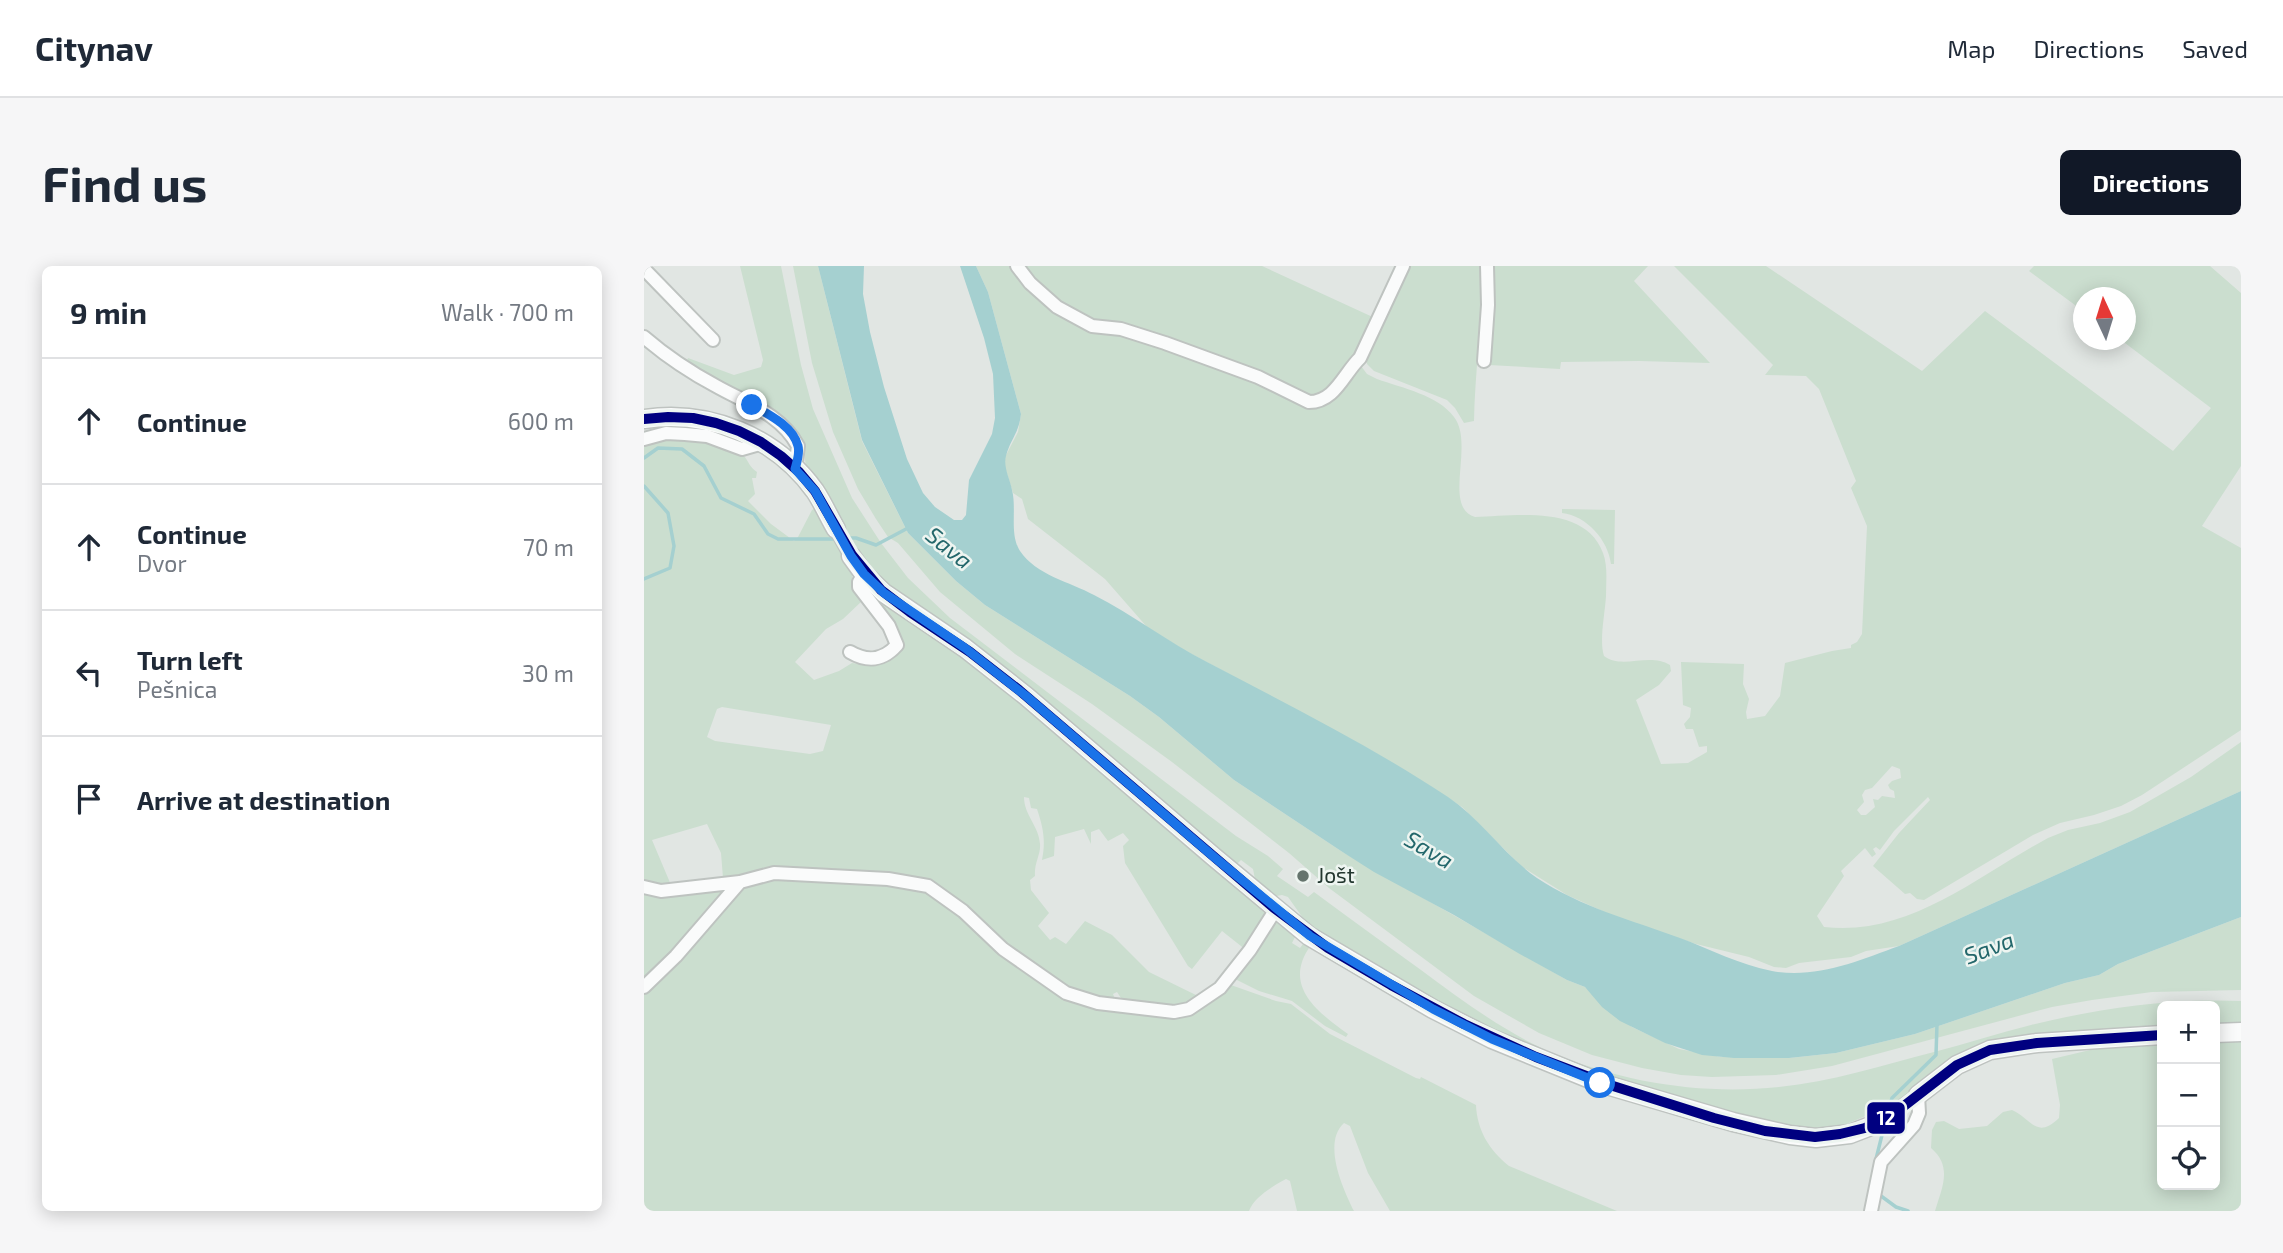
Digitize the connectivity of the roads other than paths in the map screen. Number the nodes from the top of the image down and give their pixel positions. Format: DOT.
graph roads {
  1 [pos="1017,266"];
  2 [pos="1403,266"];
  3 [pos="1487,266"];
  4 [pos="644,269"];
  5 [pos="644,337"];
  6 [pos="713,341"];
  7 [pos="1483,361"];
  8 [pos="644,419"];
  9 [pos="644,439"];
  10 [pos="763,443"];
  11 [pos="795,469"];
  12 [pos="836,529"];
  13 [pos="851,556"];
  14 [pos="864,574"];
  15 [pos="850,652"];
  16 [pos="740,882"];
  17 [pos="644,887"];
  18 [pos="1276,909"];
  19 [pos="644,987"];
  20 [pos="2241,1032"];
  21 [pos="2220,1033"];
  22 [pos="2157,1035"];
  23 [pos="1919,1095"];
  24 [pos="1886,1119"];
  25 [pos="1871,1211"];
  1 -- 2 [label="street"];
  3 -- 7 [label="street"];
  4 -- 6 [label="street"];
  5 -- 11 [label="street"];
  8 -- 10 [label="street"];
  9 -- 10 [label="street"];
  10 -- 11 [label="street"];
  11 -- 12 [label="street"];
  12 -- 13 [label="street"];
  13 -- 14 [label="street"];
  14 -- 15 [label="street"];
  14 -- 18 [label="street"];
  16 -- 17 [label="street"];
  16 -- 18 [label="street"];
  16 -- 19 [label="street"];
  18 -- 24 [label="street"];
  20 -- 21 [label="street"];
  22 -- 23 [label="street"];
  23 -- 24 [label="street"];
  23 -- 25 [label="street"];
}
